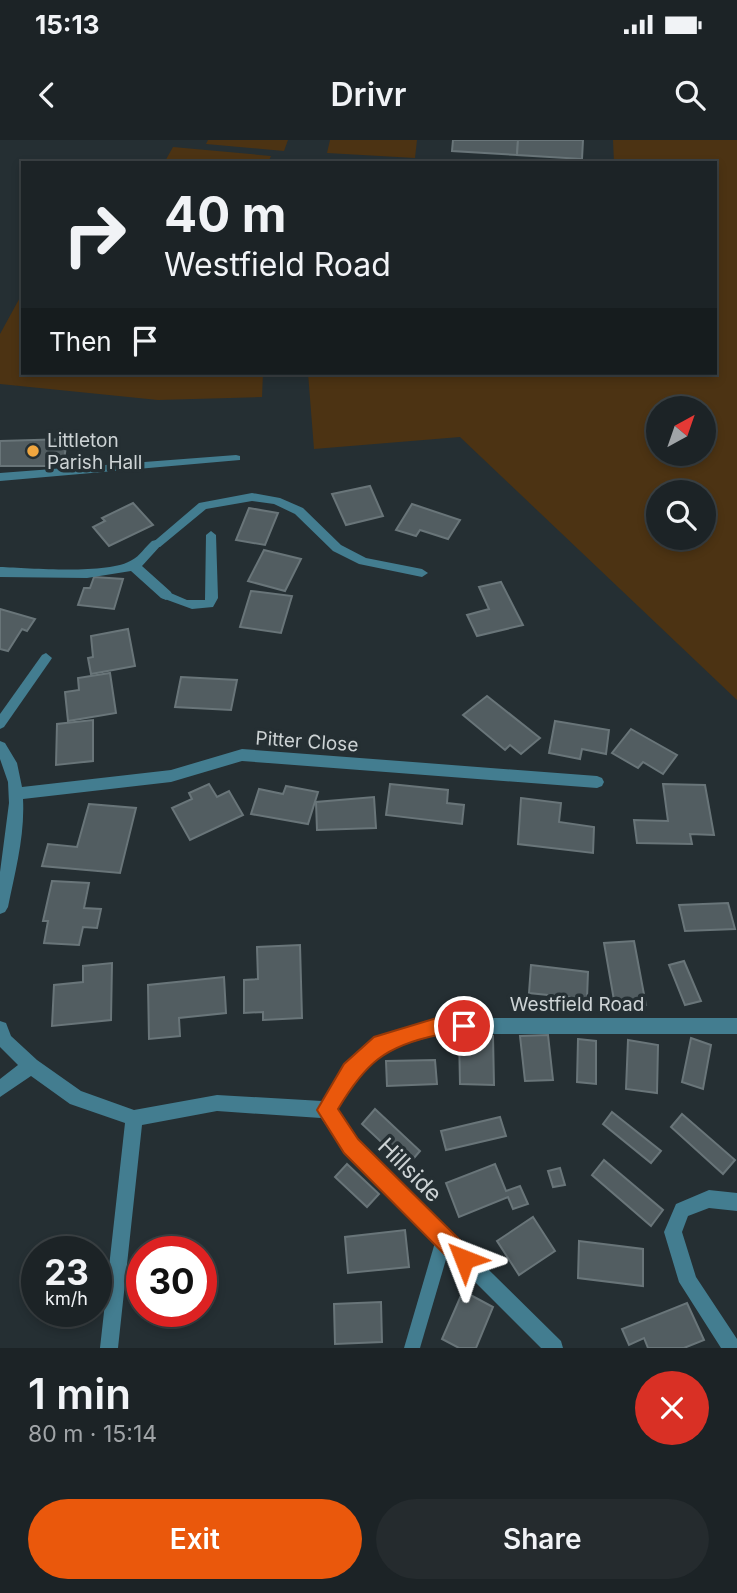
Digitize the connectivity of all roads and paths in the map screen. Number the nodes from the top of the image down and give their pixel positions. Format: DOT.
graph roads {
  1 [pos="236,458"];
  2 [pos="0,477"];
  3 [pos="211,535"];
  4 [pos="156,544"];
  5 [pos="134,566"];
  6 [pos="0,572"];
  7 [pos="422,573"];
  8 [pos="166,595"];
  9 [pos="46,658"];
  10 [pos="0,724"];
  11 [pos="0,747"];
  12 [pos="597,782"];
  13 [pos="17,794"];
  14 [pos="0,907"];
  15 [pos="737,1026"];
  16 [pos="0,1029"];
  17 [pos="31,1066"];
  18 [pos="0,1088"];
  19 [pos="326,1110"];
  20 [pos="134,1118"];
  21 [pos="737,1202"];
  22 [pos="444,1239"];
  23 [pos="109,1348"];
  24 [pos="412,1348"];
  25 [pos="554,1348"];
  26 [pos="732,1348"];
  1 -- 2 [label="lane"];
  3 -- 8 [label="lane"];
  4 -- 5 [label="street"];
  4 -- 7 [label="lane"];
  5 -- 6 [label="street"];
  5 -- 8 [label="street"];
  9 -- 10 [label="lane"];
  11 -- 13 [label="street"];
  12 -- 13 [label="street, Pitter Close"];
  13 -- 14 [label="street"];
  15 -- 19 [label="street, Westfield Road"];
  16 -- 17 [label="street"];
  17 -- 18 [label="street"];
  17 -- 20 [label="street"];
  19 -- 20 [label="street"];
  19 -- 22 [label="street, Hillside"];
  20 -- 23 [label="street"];
  21 -- 26 [label="street"];
  22 -- 24 [label="lane"];
  22 -- 25 [label="street, Hillside"];
}
